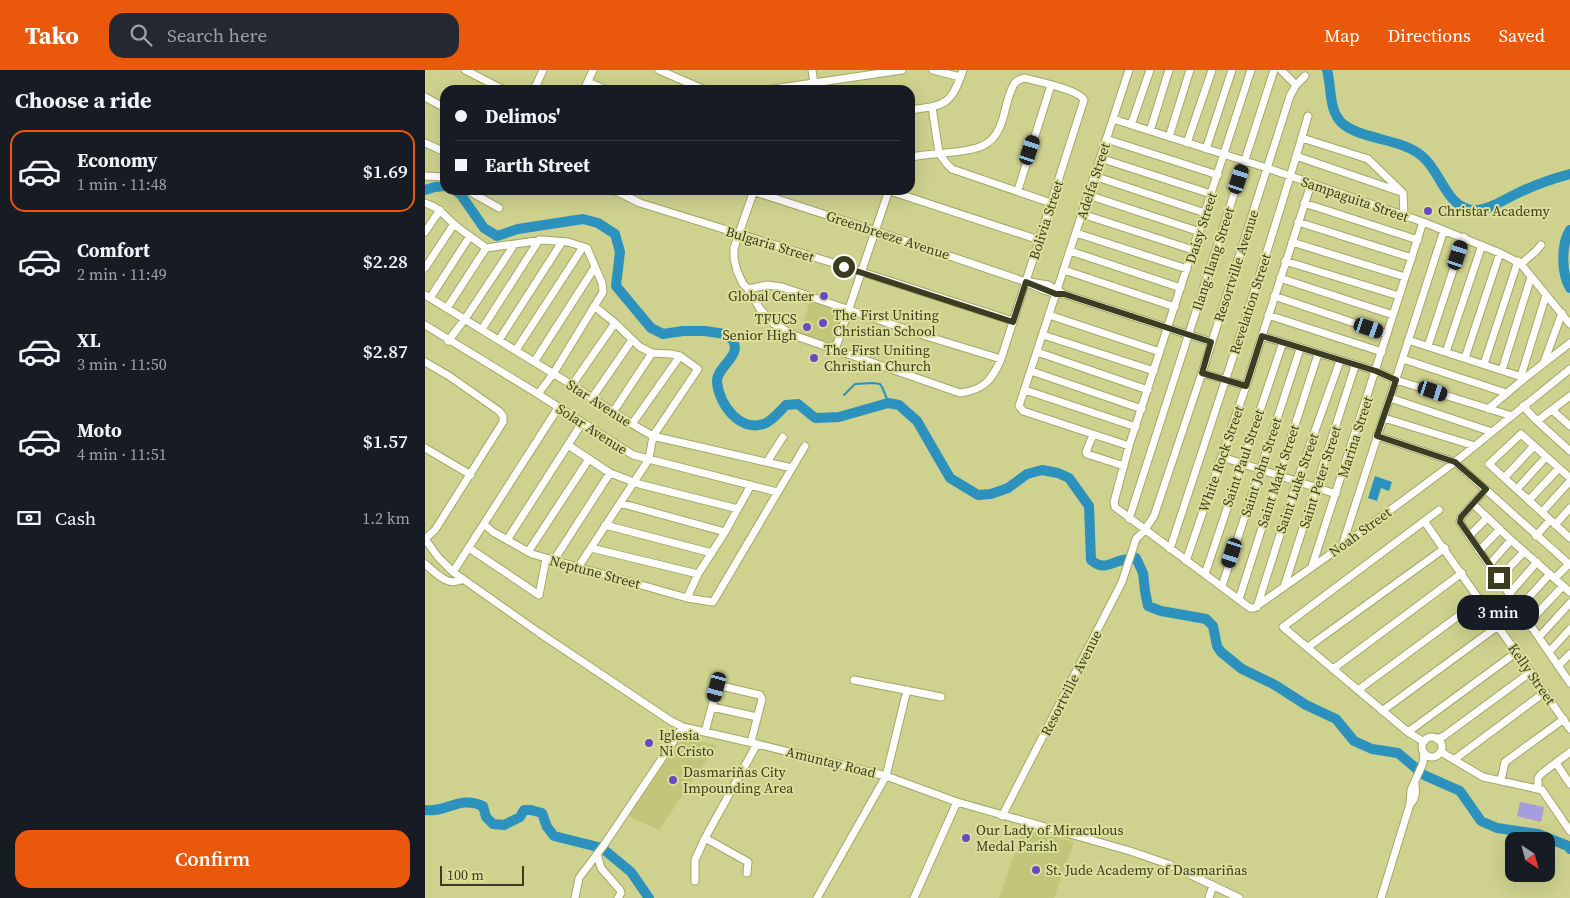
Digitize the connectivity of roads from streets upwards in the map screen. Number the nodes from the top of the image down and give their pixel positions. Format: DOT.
graph roads {
  1 [pos="465,70"];
  2 [pos="543,70"];
  3 [pos="593,70"];
  4 [pos="659,70"];
  5 [pos="812,70"];
  6 [pos="902,70"];
  7 [pos="933,70"];
  8 [pos="1129,70"];
  9 [pos="1150,70"];
  10 [pos="1169,70"];
  11 [pos="1190,70"];
  12 [pos="1212,70"];
  13 [pos="1232,70"];
  14 [pos="1251,70"];
  15 [pos="1274,70"];
  16 [pos="1281,70"];
  17 [pos="962,73"];
  18 [pos="1305,76"];
  19 [pos="588,82"];
  20 [pos="494,85"];
  21 [pos="536,85"];
  22 [pos="586,85"];
  23 [pos="595,85"];
  24 [pos="694,85"];
  25 [pos="814,85"];
  26 [pos="820,85"];
  27 [pos="1051,85"];
  28 [pos="1296,85"];
  29 [pos="425,97"];
  30 [pos="440,105"];
  31 [pos="932,107"];
  32 [pos="915,109"];
  33 [pos="1308,116"];
  34 [pos="1113,119"];
  35 [pos="1131,125"];
  36 [pos="1150,131"];
  37 [pos="1169,137"];
  38 [pos="1301,138"];
  39 [pos="1106,139"];
  40 [pos="1187,143"];
  41 [pos="425,144"];
  42 [pos="1205,149"];
  43 [pos="440,150"];
  44 [pos="939,153"];
  45 [pos="1224,154"];
  46 [pos="1296,156"];
  47 [pos="915,157"];
  48 [pos="1100,158"];
  49 [pos="1245,161"];
  50 [pos="1267,168"];
  51 [pos="425,176"];
  52 [pos="1094,176"];
  53 [pos="1218,176"];
  54 [pos="440,177"];
  55 [pos="1291,177"];
  56 [pos="1311,184"];
  57 [pos="1018,190"];
  58 [pos="1403,193"];
  59 [pos="1211,194"];
  60 [pos="476,195"];
  61 [pos="624,195"];
  62 [pos="751,195"];
  63 [pos="767,195"];
  64 [pos="886,195"];
  65 [pos="903,195"];
  66 [pos="1088,195"];
  67 [pos="1051,202"];
  68 [pos="1304,203"];
  69 [pos="425,204"];
  70 [pos="499,208"];
  71 [pos="440,210"];
  72 [pos="1205,213"];
  73 [pos="1082,214"];
  74 [pos="1404,215"];
  75 [pos="1298,222"];
  76 [pos="1423,222"];
  77 [pos="454,224"];
  78 [pos="1444,230"];
  79 [pos="875,231"];
  80 [pos="425,232"];
  81 [pos="1200,232"];
  82 [pos="1076,233"];
  83 [pos="739,235"];
  84 [pos="470,236"];
  85 [pos="1464,237"];
  86 [pos="539,240"];
  87 [pos="1039,240"];
  88 [pos="1418,240"];
  89 [pos="563,242"];
  90 [pos="1292,242"];
  91 [pos="513,244"];
  92 [pos="1482,245"];
  93 [pos="1541,245"];
  94 [pos="583,247"];
  95 [pos="487,248"];
  96 [pos="1193,250"];
  97 [pos="1070,251"];
  98 [pos="1500,253"];
  99 [pos="1412,258"];
  100 [pos="1285,261"];
  101 [pos="1519,262"];
  102 [pos="595,266"];
  103 [pos="425,268"];
  104 [pos="1187,269"];
  105 [pos="1064,270"];
  106 [pos="862,272"];
  107 [pos="1405,277"];
  108 [pos="1531,277"];
  109 [pos="1280,278"];
  110 [pos="1026,282"];
  111 [pos="1181,288"];
  112 [pos="749,289"];
  113 [pos="1059,292"];
  114 [pos="1546,295"];
  115 [pos="427,296"];
  116 [pos="1274,296"];
  117 [pos="1399,296"];
  118 [pos="594,306"];
  119 [pos="1175,307"];
  120 [pos="447,308"];
  121 [pos="849,310"];
  122 [pos="1562,313"];
  123 [pos="1393,314"];
  124 [pos="1049,315"];
  125 [pos="1268,315"];
  126 [pos="465,319"];
  127 [pos="615,322"];
  128 [pos="1013,322"];
  129 [pos="1570,324"];
  130 [pos="425,325"];
  131 [pos="1168,328"];
  132 [pos="482,329"];
  133 [pos="1387,334"];
  134 [pos="1189,335"];
  135 [pos="1043,336"];
  136 [pos="1262,336"];
  137 [pos="499,340"];
  138 [pos="632,340"];
  139 [pos="1407,340"];
  140 [pos="448,341"];
  141 [pos="1211,342"];
  142 [pos="1283,342"];
  143 [pos="1570,343"];
  144 [pos="1428,346"];
  145 [pos="1300,348"];
  146 [pos="516,350"];
  147 [pos="835,350"];
  148 [pos="1037,352"];
  149 [pos="1160,352"];
  150 [pos="1382,352"];
  151 [pos="1447,352"];
  152 [pos="652,353"];
  153 [pos="1318,354"];
  154 [pos="679,356"];
  155 [pos="1465,358"];
  156 [pos="1001,359"];
  157 [pos="1403,359"];
  158 [pos="1340,361"];
  159 [pos="425,362"];
  160 [pos="534,362"];
  161 [pos="1544,363"];
  162 [pos="1484,364"];
  163 [pos="1355,366"];
  164 [pos="1570,369"];
  165 [pos="1502,370"];
  166 [pos="1031,371"];
  167 [pos="1154,371"];
  168 [pos="1376,371"];
  169 [pos="1202,373"];
  170 [pos="553,374"];
  171 [pos="1523,377"];
  172 [pos="1226,380"];
  173 [pos="1396,380"];
  174 [pos="572,385"];
  175 [pos="1246,386"];
  176 [pos="1025,390"];
  177 [pos="1148,390"];
  178 [pos="1506,393"];
  179 [pos="538,394"];
  180 [pos="592,398"];
  181 [pos="1390,398"];
  182 [pos="1569,399"];
  183 [pos="1523,406"];
  184 [pos="558,408"];
  185 [pos="1142,409"];
  186 [pos="1488,409"];
  187 [pos="1552,410"];
  188 [pos="613,412"];
  189 [pos="1512,416"];
  190 [pos="1384,418"];
  191 [pos="1537,421"];
  192 [pos="582,423"];
  193 [pos="632,424"];
  194 [pos="1570,426"];
  195 [pos="1136,427"];
  196 [pos="1492,432"];
  197 [pos="1093,435"];
  198 [pos="653,436"];
  199 [pos="1377,436"];
  200 [pos="783,437"];
  201 [pos="568,445"];
  202 [pos="805,446"];
  203 [pos="1129,446"];
  204 [pos="1475,446"];
  205 [pos="1534,446"];
  206 [pos="425,448"];
  207 [pos="1570,450"];
  208 [pos="1222,457"];
  209 [pos="1546,457"];
  210 [pos="589,459"];
  211 [pos="649,459"];
  212 [pos="767,462"];
  213 [pos="1455,462"];
  214 [pos="1241,463"];
  215 [pos="1124,466"];
  216 [pos="792,468"];
  217 [pos="1559,468"];
  218 [pos="1260,469"];
  219 [pos="610,473"];
  220 [pos="471,475"];
  221 [pos="1278,475"];
  222 [pos="1504,478"];
  223 [pos="1570,480"];
  224 [pos="1297,481"];
  225 [pos="634,482"];
  226 [pos="751,485"];
  227 [pos="1316,488"];
  228 [pos="1486,489"];
  229 [pos="1517,489"];
  230 [pos="777,492"];
  231 [pos="1336,494"];
  232 [pos="1529,500"];
  233 [pos="621,503"];
  234 [pos="1473,504"];
  235 [pos="1570,508"];
  236 [pos="738,509"];
  237 [pos="1439,510"];
  238 [pos="1542,512"];
  239 [pos="1487,518"];
  240 [pos="1129,519"];
  241 [pos="1424,521"];
  242 [pos="1553,522"];
  243 [pos="484,524"];
  244 [pos="605,525"];
  245 [pos="1499,529"];
  246 [pos="1144,531"];
  247 [pos="725,532"];
  248 [pos="1469,536"];
  249 [pos="1536,536"];
  250 [pos="1570,538"];
  251 [pos="425,539"];
  252 [pos="507,540"];
  253 [pos="1511,540"];
  254 [pos="1342,546"];
  255 [pos="469,548"];
  256 [pos="591,548"];
  257 [pos="1445,548"];
  258 [pos="1169,549"];
  259 [pos="1479,551"];
  260 [pos="529,552"];
  261 [pos="712,552"];
  262 [pos="1524,552"];
  263 [pos="546,559"];
  264 [pos="554,560"];
  265 [pos="1186,562"];
  266 [pos="1537,562"];
  267 [pos="425,564"];
  268 [pos="1490,564"];
  269 [pos="1569,565"];
  270 [pos="579,566"];
  271 [pos="1312,566"];
  272 [pos="453,572"];
  273 [pos="1462,573"];
  274 [pos="698,574"];
  275 [pos="1205,574"];
  276 [pos="1552,576"];
  277 [pos="1499,578"];
  278 [pos="463,579"];
  279 [pos="1221,586"];
  280 [pos="1563,586"];
  281 [pos="1284,588"];
  282 [pos="1570,592"];
  283 [pos="1509,594"];
  284 [pos="687,598"];
  285 [pos="1239,599"];
  286 [pos="1481,600"];
  287 [pos="1570,604"];
  288 [pos="1257,607"];
  289 [pos="1519,608"];
  290 [pos="1529,622"];
  291 [pos="1498,626"];
  292 [pos="1570,629"];
  293 [pos="1539,637"];
  294 [pos="1308,647"];
  295 [pos="1517,652"];
  296 [pos="1549,652"];
  297 [pos="1570,654"];
  298 [pos="1558,666"];
  299 [pos="1333,669"];
  300 [pos="1531,672"];
  301 [pos="854,680"];
  302 [pos="1570,682"];
  303 [pos="907,690"];
  304 [pos="1358,690"];
  305 [pos="1545,692"];
  306 [pos="941,697"];
  307 [pos="711,707"];
  308 [pos="1382,711"];
  309 [pos="757,717"];
  310 [pos="1564,719"];
  311 [pos="683,727"];
  312 [pos="1570,728"];
  313 [pos="705,732"];
  314 [pos="1408,732"];
  315 [pos="1437,739"];
  316 [pos="1424,742"];
  317 [pos="754,743"];
  318 [pos="1441,752"];
  319 [pos="1570,752"];
  320 [pos="1424,753"];
  321 [pos="1431,757"];
  322 [pos="1455,759"];
  323 [pos="1556,763"];
  324 [pos="1423,764"];
  325 [pos="886,776"];
  326 [pos="1501,780"];
  327 [pos="1570,784"];
  328 [pos="1538,789"];
  329 [pos="957,802"];
  330 [pos="1002,816"];
  331 [pos="1570,831"];
  332 [pos="705,838"];
  333 [pos="598,853"];
  334 [pos="747,874"];
  335 [pos="695,881"];
  336 [pos="1213,885"];
  337 [pos="575,898"];
  338 [pos="618,898"];
  339 [pos="817,898"];
  340 [pos="914,898"];
  341 [pos="1209,898"];
  342 [pos="1239,898"];
  343 [pos="1381,898"];
  1 -- 20 [label="street"];
  2 -- 21 [label="street"];
  3 -- 19 [label="street"];
  4 -- 24 [label="street"];
  5 -- 25 [label="street"];
  6 -- 26 [label="street"];
  7 -- 17 [label="street"];
  8 -- 34 [label="street, Adelfa Street"];
  9 -- 35 [label="street"];
  10 -- 36 [label="street"];
  11 -- 37 [label="street"];
  12 -- 40 [label="street"];
  13 -- 42 [label="street"];
  14 -- 45 [label="street, Daisy Street"];
  15 -- 49 [label="street, Ilang-Ilang Street"];
  16 -- 28 [label="street"];
  17 -- 31 [label="street"];
  18 -- 28 [label="street"];
  19 -- 22 [label="street"];
  19 -- 23 [label="street"];
  27 -- 44 [label="street"];
  27 -- 57 [label="street"];
  27 -- 67 [label="street, Bolivia Street"];
  28 -- 50 [label="street, Resortville Avenue"];
  29 -- 30 [label="street"];
  31 -- 32 [label="street"];
  31 -- 44 [label="street"];
  33 -- 38 [label="street, Revelation Street"];
  34 -- 35 [label="street, Sampaguita Street"];
  34 -- 39 [label="street, Adelfa Street"];
  35 -- 36 [label="street, Sampaguita Street"];
  36 -- 37 [label="street, Sampaguita Street"];
  37 -- 40 [label="street, Sampaguita Street"];
  38 -- 46 [label="street, Revelation Street"];
  38 -- 58 [label="street"];
  39 -- 48 [label="street, Adelfa Street"];
  39 -- 53 [label="street"];
  40 -- 42 [label="street, Sampaguita Street"];
  41 -- 43 [label="street"];
  42 -- 45 [label="street, Sampaguita Street"];
  44 -- 47 [label="street"];
  44 -- 57 [label="street"];
  45 -- 49 [label="street, Sampaguita Street"];
  45 -- 53 [label="street, Daisy Street"];
  46 -- 55 [label="street, Revelation Street"];
  46 -- 58 [label="street"];
  48 -- 52 [label="street, Adelfa Street"];
  48 -- 59 [label="street"];
  49 -- 50 [label="street, Sampaguita Street"];
  49 -- 134 [label="street, Ilang-Ilang Street"];
  50 -- 55 [label="street, Sampaguita Street"];
  50 -- 141 [label="street, Resortville Avenue"];
  51 -- 54 [label="street"];
  52 -- 66 [label="street, Adelfa Street"];
  52 -- 72 [label="street"];
  53 -- 59 [label="street, Daisy Street"];
  55 -- 56 [label="street, Sampaguita Street"];
  55 -- 172 [label="street, Revelation Street"];
  56 -- 68 [label="street, White Rock Street"];
  56 -- 74 [label="street, Sampaguita Street"];
  57 -- 67 [label="street"];
  58 -- 74 [label="street"];
  59 -- 72 [label="street, Daisy Street"];
  60 -- 70 [label="street"];
  61 -- 83 [label="street, Bulgaria Street"];
  62 -- 83 [label="street, Bolivia Street"];
  63 -- 79 [label="street, Greenbreeze Avenue"];
  64 -- 79 [label="street"];
  65 -- 87 [label="street"];
  66 -- 73 [label="street, Adelfa Street"];
  66 -- 81 [label="street"];
  67 -- 87 [label="street, Bolivia Street"];
  68 -- 75 [label="street, White Rock Street"];
  68 -- 88 [label="street"];
  69 -- 71 [label="street"];
  71 -- 77 [label="street"];
  71 -- 80 [label="street"];
  72 -- 81 [label="street, Daisy Street"];
  73 -- 82 [label="street, Adelfa Street"];
  73 -- 96 [label="street"];
  74 -- 76 [label="street, Sampaguita Street"];
  75 -- 90 [label="street, White Rock Street"];
  75 -- 99 [label="street"];
  76 -- 78 [label="street, Sampaguita Street"];
  76 -- 88 [label="street, Marina Street"];
  77 -- 84 [label="street"];
  77 -- 103 [label="street"];
  78 -- 85 [label="street, Sampaguita Street"];
  78 -- 139 [label="street"];
  79 -- 106 [label="street"];
  79 -- 110 [label="street, Greenbreeze Avenue"];
  81 -- 96 [label="street, Daisy Street"];
  82 -- 97 [label="street, Adelfa Street"];
  82 -- 104 [label="street"];
  83 -- 106 [label="street, Bulgaria Street"];
  83 -- 112 [label="street, Bolivia Street"];
  84 -- 95 [label="street"];
  84 -- 115 [label="street"];
  85 -- 92 [label="street, Sampaguita Street"];
  85 -- 144 [label="street"];
  86 -- 89 [label="street"];
  86 -- 91 [label="street"];
  86 -- 132 [label="street"];
  87 -- 110 [label="street, Bolivia Street"];
  88 -- 99 [label="street, Marina Street"];
  89 -- 94 [label="street"];
  89 -- 137 [label="street"];
  90 -- 100 [label="street, White Rock Street"];
  90 -- 107 [label="street"];
  91 -- 95 [label="street"];
  91 -- 126 [label="street"];
  92 -- 98 [label="street, Sampaguita Street"];
  92 -- 151 [label="street"];
  93 -- 101 [label="street"];
  94 -- 102 [label="street"];
  94 -- 146 [label="street"];
  95 -- 120 [label="street"];
  96 -- 104 [label="street, Daisy Street"];
  97 -- 105 [label="street, Adelfa Street"];
  97 -- 111 [label="street"];
  98 -- 101 [label="street, Sampaguita Street"];
  98 -- 155 [label="street"];
  99 -- 107 [label="street, Marina Street"];
  100 -- 109 [label="street, White Rock Street"];
  100 -- 117 [label="street"];
  101 -- 108 [label="street, Sampaguita Street"];
  101 -- 162 [label="street"];
  102 -- 118 [label="street"];
  102 -- 160 [label="street"];
  104 -- 111 [label="street, Daisy Street"];
  105 -- 113 [label="street, Adelfa Street"];
  105 -- 119 [label="street"];
  106 -- 121 [label="street"];
  106 -- 128 [label="street, Bulgaria Street"];
  107 -- 117 [label="street, Marina Street"];
  108 -- 114 [label="street, Sampaguita Street"];
  108 -- 165 [label="street"];
  109 -- 116 [label="street, White Rock Street"];
  109 -- 123 [label="street"];
  110 -- 113 [label="street, Greenbreeze Avenue"];
  110 -- 128 [label="street, Bolivia Street"];
  111 -- 119 [label="street, Daisy Street"];
  112 -- 121 [label="street"];
  112 -- 147 [label="street, Bolivia Street"];
  113 -- 124 [label="street, Adelfa Street"];
  113 -- 131 [label="street, Greenbreeze Avenue"];
  114 -- 122 [label="street, Sampaguita Street"];
  114 -- 171 [label="street"];
  115 -- 120 [label="street, Star Avenue"];
  116 -- 125 [label="street, White Rock Street"];
  116 -- 133 [label="street"];
  117 -- 123 [label="street, Marina Street"];
  118 -- 127 [label="street"];
  118 -- 170 [label="street"];
  119 -- 131 [label="street, Daisy Street"];
  120 -- 126 [label="street, Star Avenue"];
  121 -- 147 [label="street"];
  121 -- 156 [label="street"];
  122 -- 129 [label="street, Sampaguita Street"];
  122 -- 161 [label="street"];
  123 -- 133 [label="street, Marina Street"];
  124 -- 135 [label="street, Adelfa Street"];
  124 -- 149 [label="street"];
  125 -- 136 [label="street, White Rock Street"];
  125 -- 150 [label="street"];
  126 -- 132 [label="street, Star Avenue"];
  126 -- 140 [label="street"];
  127 -- 138 [label="street"];
  127 -- 174 [label="street"];
  128 -- 156 [label="street, Bolivia Street"];
  130 -- 140 [label="street, Solar Avenue"];
  131 -- 134 [label="street, Greenbreeze Avenue"];
  131 -- 149 [label="street, Daisy Street"];
  132 -- 137 [label="street, Star Avenue"];
  133 -- 150 [label="street, Marina Street"];
  134 -- 141 [label="street, Greenbreeze Avenue"];
  134 -- 240 [label="street, Ilang-Ilang Street"];
  135 -- 148 [label="street, Adelfa Street"];
  135 -- 167 [label="street"];
  136 -- 142 [label="street"];
  136 -- 175 [label="street, White Rock Street"];
  137 -- 146 [label="street, Star Avenue"];
  138 -- 152 [label="street"];
  138 -- 180 [label="street"];
  139 -- 144 [label="street"];
  139 -- 157 [label="street"];
  140 -- 179 [label="street, Solar Avenue"];
  141 -- 169 [label="street, Resortville Avenue"];
  142 -- 145 [label="street"];
  142 -- 214 [label="street, Saint Paul Street"];
  143 -- 161 [label="street"];
  144 -- 151 [label="street"];
  145 -- 153 [label="street"];
  145 -- 218 [label="street, Saint John Street"];
  146 -- 160 [label="street, Star Avenue"];
  147 -- 156 [label="street, Bolivia Street"];
  148 -- 166 [label="street, Adelfa Street"];
  148 -- 177 [label="street"];
  149 -- 167 [label="street, Daisy Street"];
  150 -- 168 [label="street, Marina Street"];
  151 -- 155 [label="street"];
  152 -- 154 [label="street"];
  152 -- 188 [label="street"];
  153 -- 158 [label="street"];
  153 -- 221 [label="street, Saint Mark Street"];
  154 -- 193 [label="street"];
  154 -- 198 [label="street"];
  155 -- 162 [label="street"];
  157 -- 173 [label="street"];
  157 -- 178 [label="street"];
  158 -- 163 [label="street"];
  158 -- 224 [label="street, Saint Luke Street"];
  159 -- 220 [label="street"];
  160 -- 170 [label="street, Star Avenue"];
  161 -- 171 [label="street"];
  162 -- 165 [label="street"];
  163 -- 168 [label="street"];
  163 -- 227 [label="street, Saint Peter Street"];
  164 -- 183 [label="street, Noah Street"];
  165 -- 171 [label="street"];
  166 -- 176 [label="street, Adelfa Street"];
  166 -- 185 [label="street"];
  167 -- 177 [label="street, Daisy Street"];
  168 -- 173 [label="street"];
  168 -- 231 [label="street, Marina Street"];
  169 -- 172 [label="street"];
  169 -- 246 [label="street, Resortville Avenue"];
  170 -- 174 [label="street, Star Avenue"];
  170 -- 179 [label="street"];
  171 -- 178 [label="street"];
  172 -- 175 [label="street"];
  172 -- 258 [label="street, Revelation Street"];
  173 -- 181 [label="street"];
  173 -- 186 [label="street"];
  174 -- 180 [label="street, Star Avenue"];
  175 -- 208 [label="street, White Rock Street"];
  176 -- 195 [label="street"];
  176 -- 197 [label="street, Adelfa Street"];
  177 -- 185 [label="street, Daisy Street"];
  178 -- 186 [label="street"];
  179 -- 184 [label="street, Solar Avenue"];
  180 -- 188 [label="street, Star Avenue"];
  181 -- 190 [label="street"];
  181 -- 196 [label="street"];
  182 -- 187 [label="street"];
  183 -- 189 [label="street, Noah Street"];
  183 -- 191 [label="street"];
  184 -- 192 [label="street, Solar Avenue"];
  184 -- 243 [label="street"];
  185 -- 195 [label="street, Daisy Street"];
  186 -- 189 [label="street"];
  187 -- 191 [label="street"];
  187 -- 194 [label="street"];
  188 -- 193 [label="street, Star Avenue"];
  189 -- 196 [label="street, Noah Street"];
  190 -- 199 [label="street"];
  190 -- 204 [label="street"];
  191 -- 207 [label="street"];
  192 -- 201 [label="street"];
  192 -- 211 [label="street, Solar Avenue"];
  193 -- 198 [label="street, Star Avenue"];
  195 -- 203 [label="street, Daisy Street"];
  196 -- 204 [label="street, Noah Street"];
  197 -- 203 [label="street"];
  197 -- 215 [label="street"];
  198 -- 211 [label="street"];
  198 -- 212 [label="street, Star Avenue"];
  199 -- 213 [label="street"];
  199 -- 254 [label="street"];
  200 -- 212 [label="street"];
  201 -- 210 [label="street"];
  201 -- 252 [label="street"];
  202 -- 216 [label="street"];
  203 -- 215 [label="street, Daisy Street"];
  204 -- 213 [label="street, Noah Street"];
  205 -- 209 [label="street"];
  205 -- 222 [label="street"];
  205 -- 222 [label="street"];
  206 -- 220 [label="street"];
  208 -- 214 [label="street"];
  208 -- 265 [label="street, White Rock Street"];
  209 -- 217 [label="street"];
  209 -- 229 [label="street"];
  210 -- 219 [label="street"];
  210 -- 260 [label="street"];
  211 -- 225 [label="street"];
  211 -- 226 [label="street, Solar Avenue"];
  212 -- 216 [label="street, Star Avenue"];
  213 -- 228 [label="street"];
  213 -- 254 [label="street, Noah Street"];
  214 -- 218 [label="street"];
  214 -- 275 [label="street, Saint Paul Street"];
  215 -- 240 [label="street, Daisy Street"];
  216 -- 230 [label="street"];
  217 -- 223 [label="street"];
  217 -- 232 [label="street"];
  218 -- 221 [label="street"];
  218 -- 279 [label="street, Saint John Street"];
  219 -- 225 [label="street"];
  219 -- 264 [label="street"];
  220 -- 251 [label="street"];
  221 -- 224 [label="street"];
  221 -- 285 [label="street, Saint Mark Street"];
  222 -- 229 [label="street"];
  223 -- 238 [label="street"];
  224 -- 227 [label="street"];
  224 -- 288 [label="street, Saint Luke Street"];
  225 -- 233 [label="street"];
  225 -- 236 [label="street"];
  226 -- 230 [label="street, Solar Avenue"];
  226 -- 236 [label="street"];
  227 -- 231 [label="street"];
  227 -- 281 [label="street, Saint Peter Street"];
  228 -- 234 [label="street"];
  228 -- 249 [label="street"];
  229 -- 232 [label="street"];
  230 -- 284 [label="street, Neptune Street"];
  231 -- 271 [label="street, Marina Street"];
  232 -- 238 [label="street"];
  233 -- 244 [label="street"];
  233 -- 247 [label="street"];
  234 -- 239 [label="street"];
  234 -- 248 [label="street"];
  235 -- 242 [label="street"];
  236 -- 247 [label="street"];
  237 -- 241 [label="street"];
  238 -- 242 [label="street"];
  239 -- 245 [label="street"];
  239 -- 248 [label="street"];
  240 -- 246 [label="street"];
  241 -- 257 [label="street, Kelly Street"];
  241 -- 294 [label="street"];
  242 -- 249 [label="street"];
  242 -- 250 [label="street"];
  243 -- 252 [label="street, Neptune Street"];
  243 -- 255 [label="street"];
  244 -- 256 [label="street"];
  244 -- 261 [label="street"];
  245 -- 253 [label="street"];
  245 -- 259 [label="street"];
  246 -- 258 [label="street"];
  246 -- 330 [label="street, Resortville Avenue"];
  247 -- 261 [label="street"];
  248 -- 259 [label="street"];
  249 -- 269 [label="street"];
  251 -- 272 [label="street"];
  252 -- 260 [label="street, Neptune Street"];
  253 -- 262 [label="street"];
  253 -- 268 [label="street"];
  254 -- 271 [label="street, Noah Street"];
  255 -- 263 [label="street"];
  255 -- 272 [label="street"];
  256 -- 270 [label="street"];
  256 -- 274 [label="street"];
  257 -- 273 [label="street, Kelly Street"];
  257 -- 294 [label="street"];
  258 -- 265 [label="street"];
  259 -- 268 [label="street"];
  260 -- 263 [label="street, Neptune Street"];
  261 -- 274 [label="street"];
  262 -- 266 [label="street"];
  262 -- 277 [label="street"];
  263 -- 264 [label="street, Neptune Street"];
  264 -- 270 [label="street, Neptune Street"];
  265 -- 275 [label="street"];
  266 -- 276 [label="street"];
  266 -- 283 [label="street"];
  267 -- 278 [label="street"];
  268 -- 277 [label="street"];
  269 -- 276 [label="street"];
  270 -- 284 [label="street, Neptune Street"];
  271 -- 281 [label="street, Noah Street"];
  272 -- 278 [label="street, Amuntay Road"];
  273 -- 286 [label="street, Kelly Street"];
  273 -- 299 [label="street"];
  274 -- 284 [label="street"];
  275 -- 279 [label="street"];
  276 -- 280 [label="street"];
  276 -- 289 [label="street"];
  277 -- 283 [label="street"];
  278 -- 311 [label="street, Amuntay Road"];
  279 -- 285 [label="street"];
  280 -- 282 [label="street"];
  280 -- 290 [label="street"];
  281 -- 288 [label="street, Noah Street"];
  283 -- 289 [label="street"];
  285 -- 288 [label="street"];
  286 -- 291 [label="street, Kelly Street"];
  286 -- 304 [label="street"];
  287 -- 293 [label="street"];
  289 -- 290 [label="street"];
  290 -- 293 [label="street"];
  291 -- 295 [label="street, Kelly Street"];
  291 -- 308 [label="street"];
  292 -- 296 [label="street"];
  293 -- 296 [label="street"];
  294 -- 299 [label="street"];
  295 -- 300 [label="street, Kelly Street"];
  295 -- 314 [label="street"];
  296 -- 298 [label="street"];
  297 -- 298 [label="street"];
  298 -- 302 [label="street"];
  299 -- 304 [label="street"];
  300 -- 305 [label="street, Kelly Street"];
  300 -- 315 [label="street"];
  301 -- 303 [label="street"];
  303 -- 306 [label="street"];
  303 -- 325 [label="street"];
  304 -- 308 [label="street"];
  305 -- 310 [label="street, Kelly Street"];
  305 -- 322 [label="street"];
  307 -- 309 [label="street"];
  307 -- 309 [label="street"];
  307 -- 313 [label="street"];
  308 -- 314 [label="street"];
  309 -- 317 [label="street"];
  310 -- 312 [label="street, Kelly Street"];
  310 -- 326 [label="street"];
  311 -- 313 [label="street, Amuntay Road"];
  311 -- 333 [label="street"];
  313 -- 317 [label="street, Amuntay Road"];
  314 -- 316 [label="street"];
  315 -- 316 [label="street"];
  315 -- 318 [label="street"];
  316 -- 320 [label="street"];
  317 -- 325 [label="street, Amuntay Road"];
  317 -- 332 [label="street"];
  318 -- 321 [label="street"];
  318 -- 322 [label="street"];
  319 -- 323 [label="street"];
  320 -- 321 [label="street"];
  320 -- 324 [label="street"];
  321 -- 324 [label="street"];
  322 -- 326 [label="street"];
  323 -- 327 [label="street"];
  323 -- 328 [label="street"];
  324 -- 343 [label="street"];
  325 -- 329 [label="street, Amuntay Road"];
  325 -- 339 [label="street"];
  326 -- 328 [label="street"];
  328 -- 331 [label="street"];
  329 -- 330 [label="street, Amuntay Road"];
  329 -- 340 [label="street"];
  330 -- 336 [label="street, Amuntay Road"];
  332 -- 334 [label="street"];
  332 -- 335 [label="street"];
  333 -- 337 [label="street"];
  333 -- 338 [label="street"];
  336 -- 341 [label="street"];
  336 -- 342 [label="street, Amuntay Road"];
}
